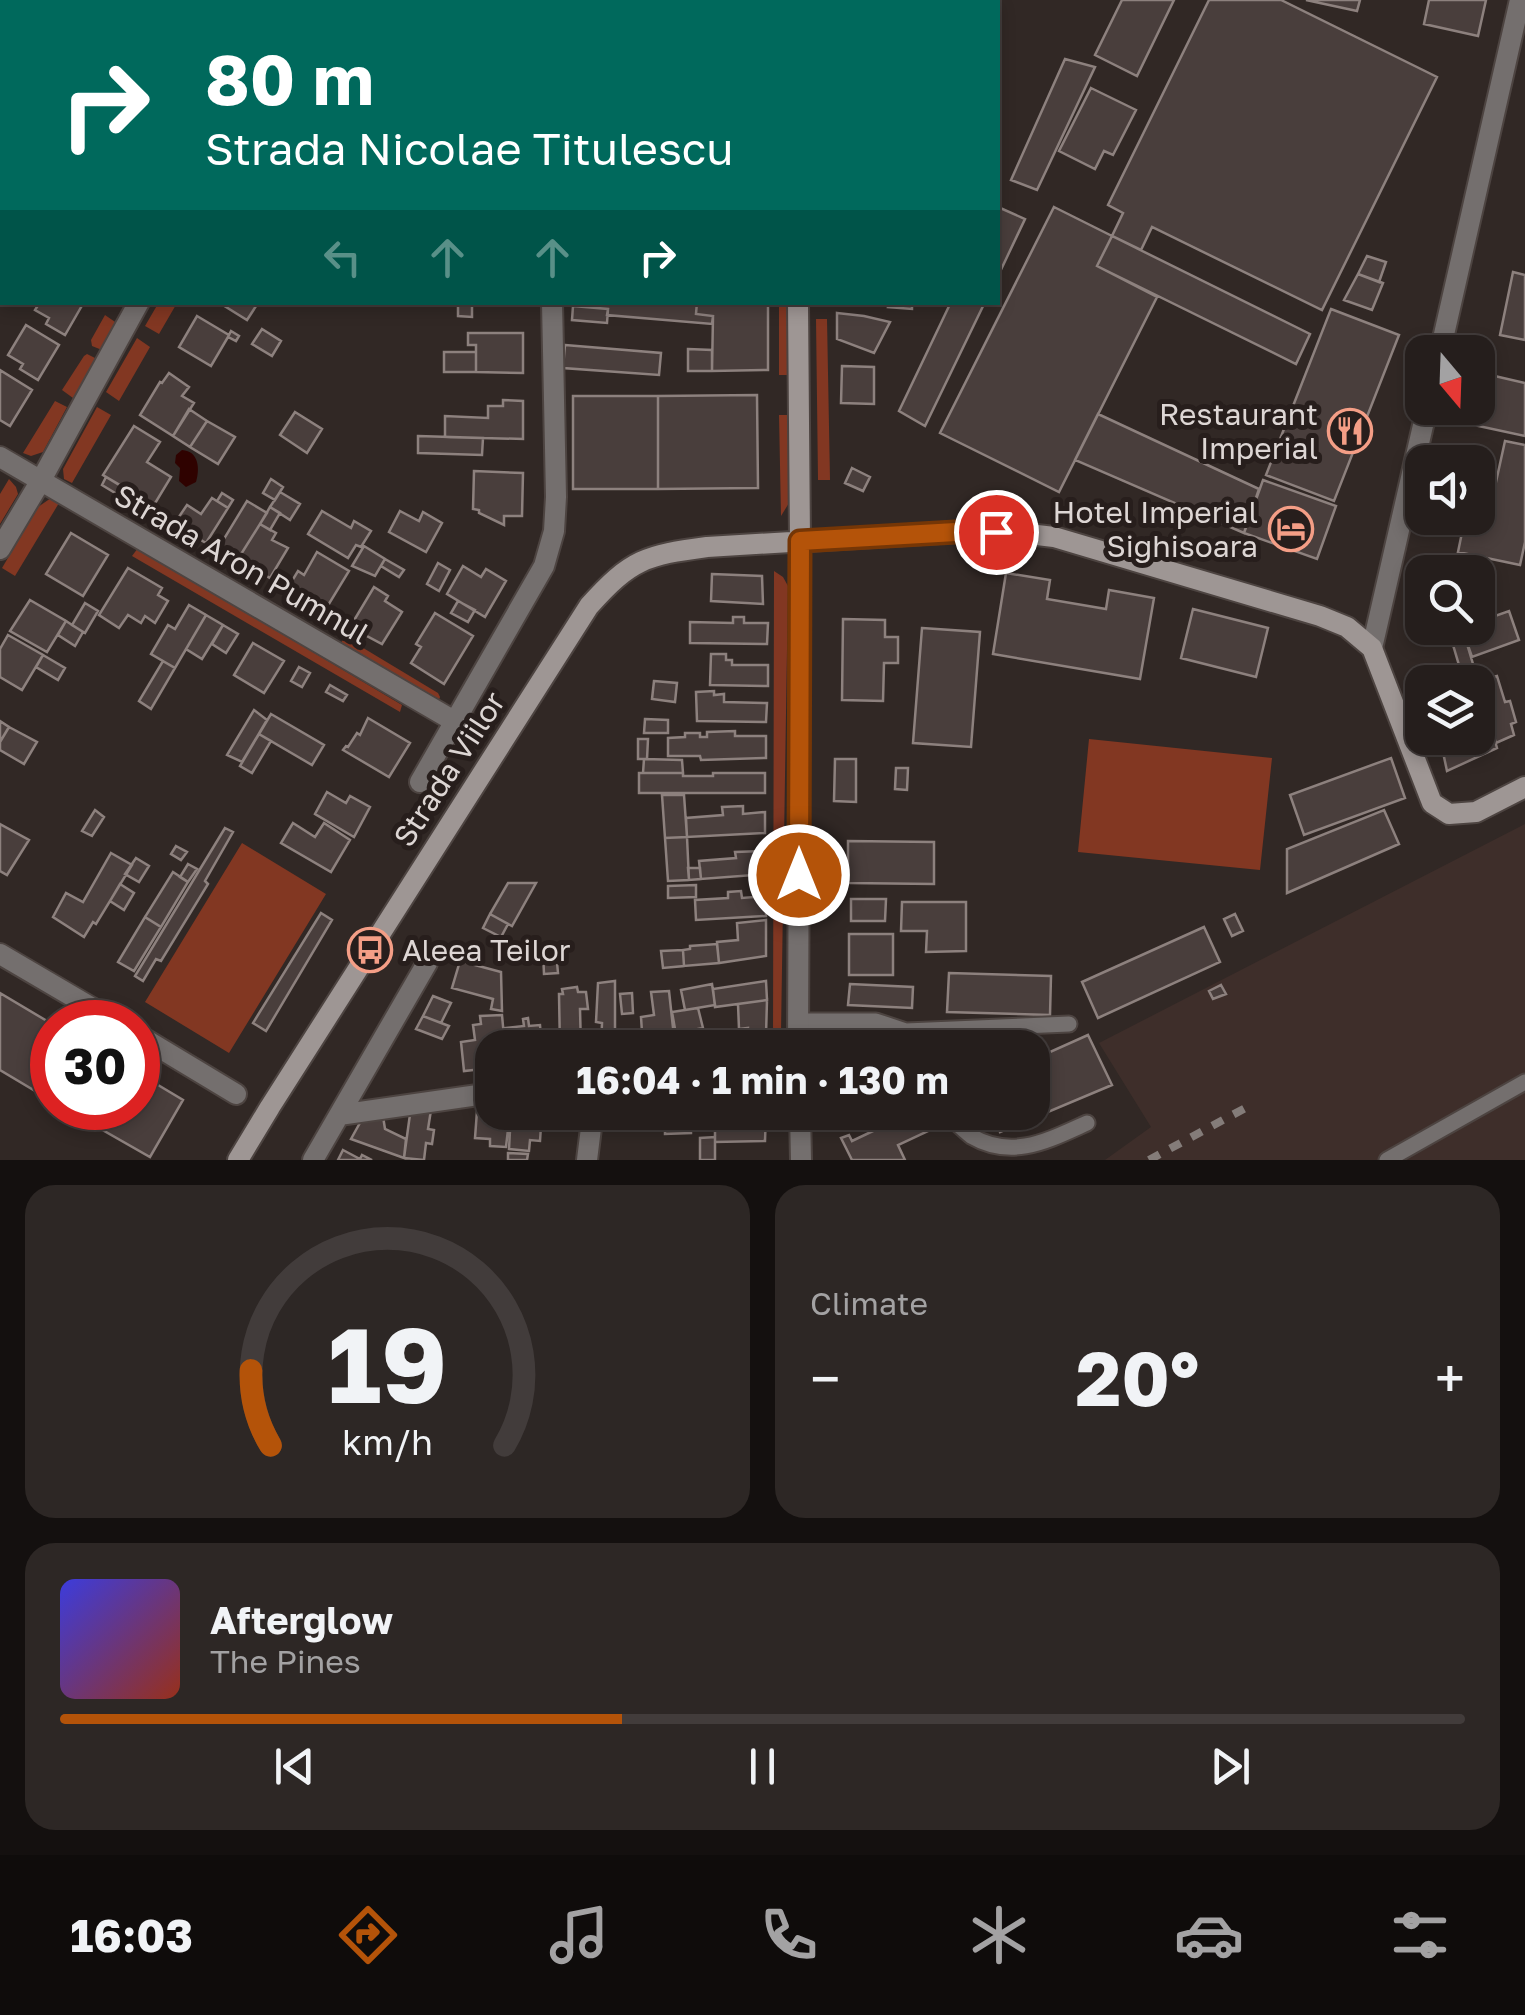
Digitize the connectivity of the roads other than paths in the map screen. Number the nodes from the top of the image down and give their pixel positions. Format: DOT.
graph roads {
  1 [pos="1520,0"];
  2 [pos="137,305"];
  3 [pos="552,305"];
  4 [pos="798,305"];
  5 [pos="1444,335"];
  6 [pos="1424,425"];
  7 [pos="0,457"];
  8 [pos="40,482"];
  9 [pos="800,541"];
  10 [pos="0,549"];
  11 [pos="1372,648"];
  12 [pos="454,721"];
  13 [pos="420,782"];
  14 [pos="1525,787"];
  15 [pos="0,954"];
  16 [pos="426,962"];
  17 [pos="78,1000"];
  18 [pos="798,1021"];
  19 [pos="1068,1024"];
  20 [pos="798,1030"];
  21 [pos="901,1030"];
  22 [pos="946,1030"];
  23 [pos="160,1049"];
  24 [pos="1525,1082"];
  25 [pos="236,1094"];
  26 [pos="475,1095"];
  27 [pos="339,1115"];
  28 [pos="1088,1123"];
  29 [pos="591,1130"];
  30 [pos="800,1130"];
  31 [pos="965,1130"];
  32 [pos="238,1160"];
  33 [pos="313,1160"];
  34 [pos="587,1160"];
  35 [pos="800,1160"];
  36 [pos="1387,1160"];
  1 -- 5 [label="street"];
  2 -- 8 [label="street"];
  3 -- 12 [label="street"];
  4 -- 9 [label="street"];
  6 -- 11 [label="street"];
  7 -- 8 [label="street, Strada Aron Pumnul"];
  8 -- 10 [label="street"];
  8 -- 12 [label="street, Strada Aron Pumnul"];
  9 -- 11 [label="street, Strada Viilor"];
  9 -- 18 [label="street"];
  9 -- 32 [label="street, Strada Viilor"];
  11 -- 14 [label="street"];
  12 -- 13 [label="street"];
  15 -- 17 [label="street"];
  16 -- 27 [label="street"];
  18 -- 20 [label="street"];
  18 -- 21 [label="lane"];
  19 -- 22 [label="lane"];
  23 -- 25 [label="street"];
  24 -- 36 [label="lane"];
  26 -- 27 [label="street"];
  27 -- 33 [label="street"];
  28 -- 31 [label="lane"];
  29 -- 34 [label="street"];
  30 -- 35 [label="street"];
}
